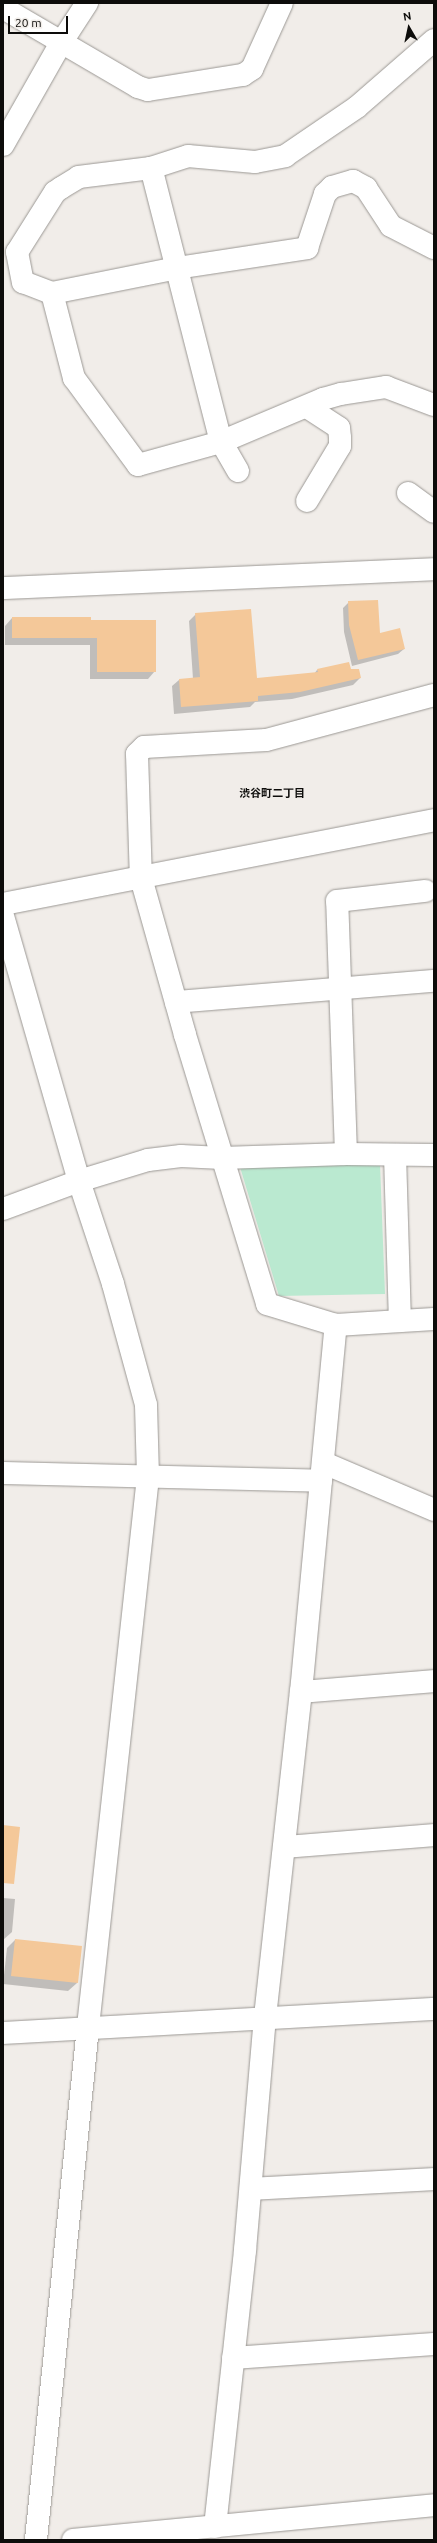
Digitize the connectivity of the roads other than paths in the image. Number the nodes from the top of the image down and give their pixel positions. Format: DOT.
graph roads {
  1 [pos="86,3"];
  2 [pos="282,3"];
  3 [pos="3,8"];
  4 [pos="434,40"];
  5 [pos="61,43"];
  6 [pos="3,145"];
  7 [pos="152,168"];
  8 [pos="434,248"];
  9 [pos="177,268"];
  10 [pos="52,293"];
  11 [pos="434,405"];
  12 [pos="306,407"];
  13 [pos="221,442"];
  14 [pos="238,471"];
  15 [pos="408,492"];
  16 [pos="307,500"];
  17 [pos="434,512"];
  18 [pos="434,568"];
  19 [pos="3,588"];
  20 [pos="434,695"];
  21 [pos="434,820"];
  22 [pos="141,878"];
  23 [pos="425,891"];
  24 [pos="3,904"];
  25 [pos="3,916"];
  26 [pos="434,981"];
  27 [pos="341,988"];
  28 [pos="176,1002"];
  29 [pos="346,1154"];
  30 [pos="395,1155"];
  31 [pos="434,1155"];
  32 [pos="222,1158"];
  33 [pos="79,1181"];
  34 [pos="3,1209"];
  35 [pos="434,1319"];
  36 [pos="400,1321"];
  37 [pos="336,1325"];
  38 [pos="322,1472"];
  39 [pos="3,1473"];
  40 [pos="148,1477"];
  41 [pos="434,1510"];
  42 [pos="434,1681"];
  43 [pos="301,1692"];
  44 [pos="434,1835"];
  45 [pos="285,1847"];
  46 [pos="434,2009"];
  47 [pos="265,2017"];
  48 [pos="88,2027"];
  49 [pos="3,2033"];
  50 [pos="434,2179"];
  51 [pos="251,2189"];
  52 [pos="434,2344"];
  53 [pos="233,2358"];
  54 [pos="434,2505"];
  55 [pos="215,2527"];
  56 [pos="36,2540"];
  57 [pos="73,2540"];
  1 -- 5 [label="street"];
  2 -- 5 [label="street"];
  3 -- 5 [label="street"];
  4 -- 7 [label="street"];
  5 -- 6 [label="street"];
  7 -- 9 [label="street"];
  7 -- 10 [label="street"];
  8 -- 9 [label="street"];
  9 -- 10 [label="street"];
  9 -- 13 [label="street"];
  10 -- 13 [label="street"];
  11 -- 12 [label="street"];
  12 -- 13 [label="street"];
  12 -- 16 [label="street"];
  13 -- 14 [label="street"];
  15 -- 17 [label="street"];
  18 -- 19 [label="street"];
  20 -- 22 [label="street"];
  21 -- 22 [label="street"];
  22 -- 24 [label="street"];
  22 -- 28 [label="street"];
  23 -- 27 [label="street"];
  25 -- 33 [label="street"];
  26 -- 27 [label="street"];
  27 -- 28 [label="street"];
  27 -- 29 [label="street"];
  28 -- 32 [label="street"];
  29 -- 30 [label="street"];
  29 -- 32 [label="street"];
  30 -- 31 [label="street"];
  30 -- 36 [label="street"];
  32 -- 33 [label="street"];
  32 -- 37 [label="street"];
  33 -- 34 [label="street"];
  33 -- 40 [label="street"];
  35 -- 36 [label="street"];
  36 -- 37 [label="street"];
  37 -- 38 [label="street"];
  38 -- 40 [label="street"];
  38 -- 41 [label="street"];
  38 -- 43 [label="street"];
  39 -- 40 [label="street"];
  40 -- 48 [label="street"];
  42 -- 43 [label="street"];
  43 -- 45 [label="street"];
  44 -- 45 [label="street"];
  45 -- 47 [label="street"];
  46 -- 47 [label="street"];
  47 -- 48 [label="street"];
  47 -- 51 [label="street"];
  48 -- 49 [label="street"];
  48 -- 56 [label="street"];
  50 -- 51 [label="street"];
  51 -- 53 [label="street"];
  52 -- 53 [label="street"];
  53 -- 55 [label="street"];
  54 -- 55 [label="street"];
  55 -- 57 [label="street"];
}
